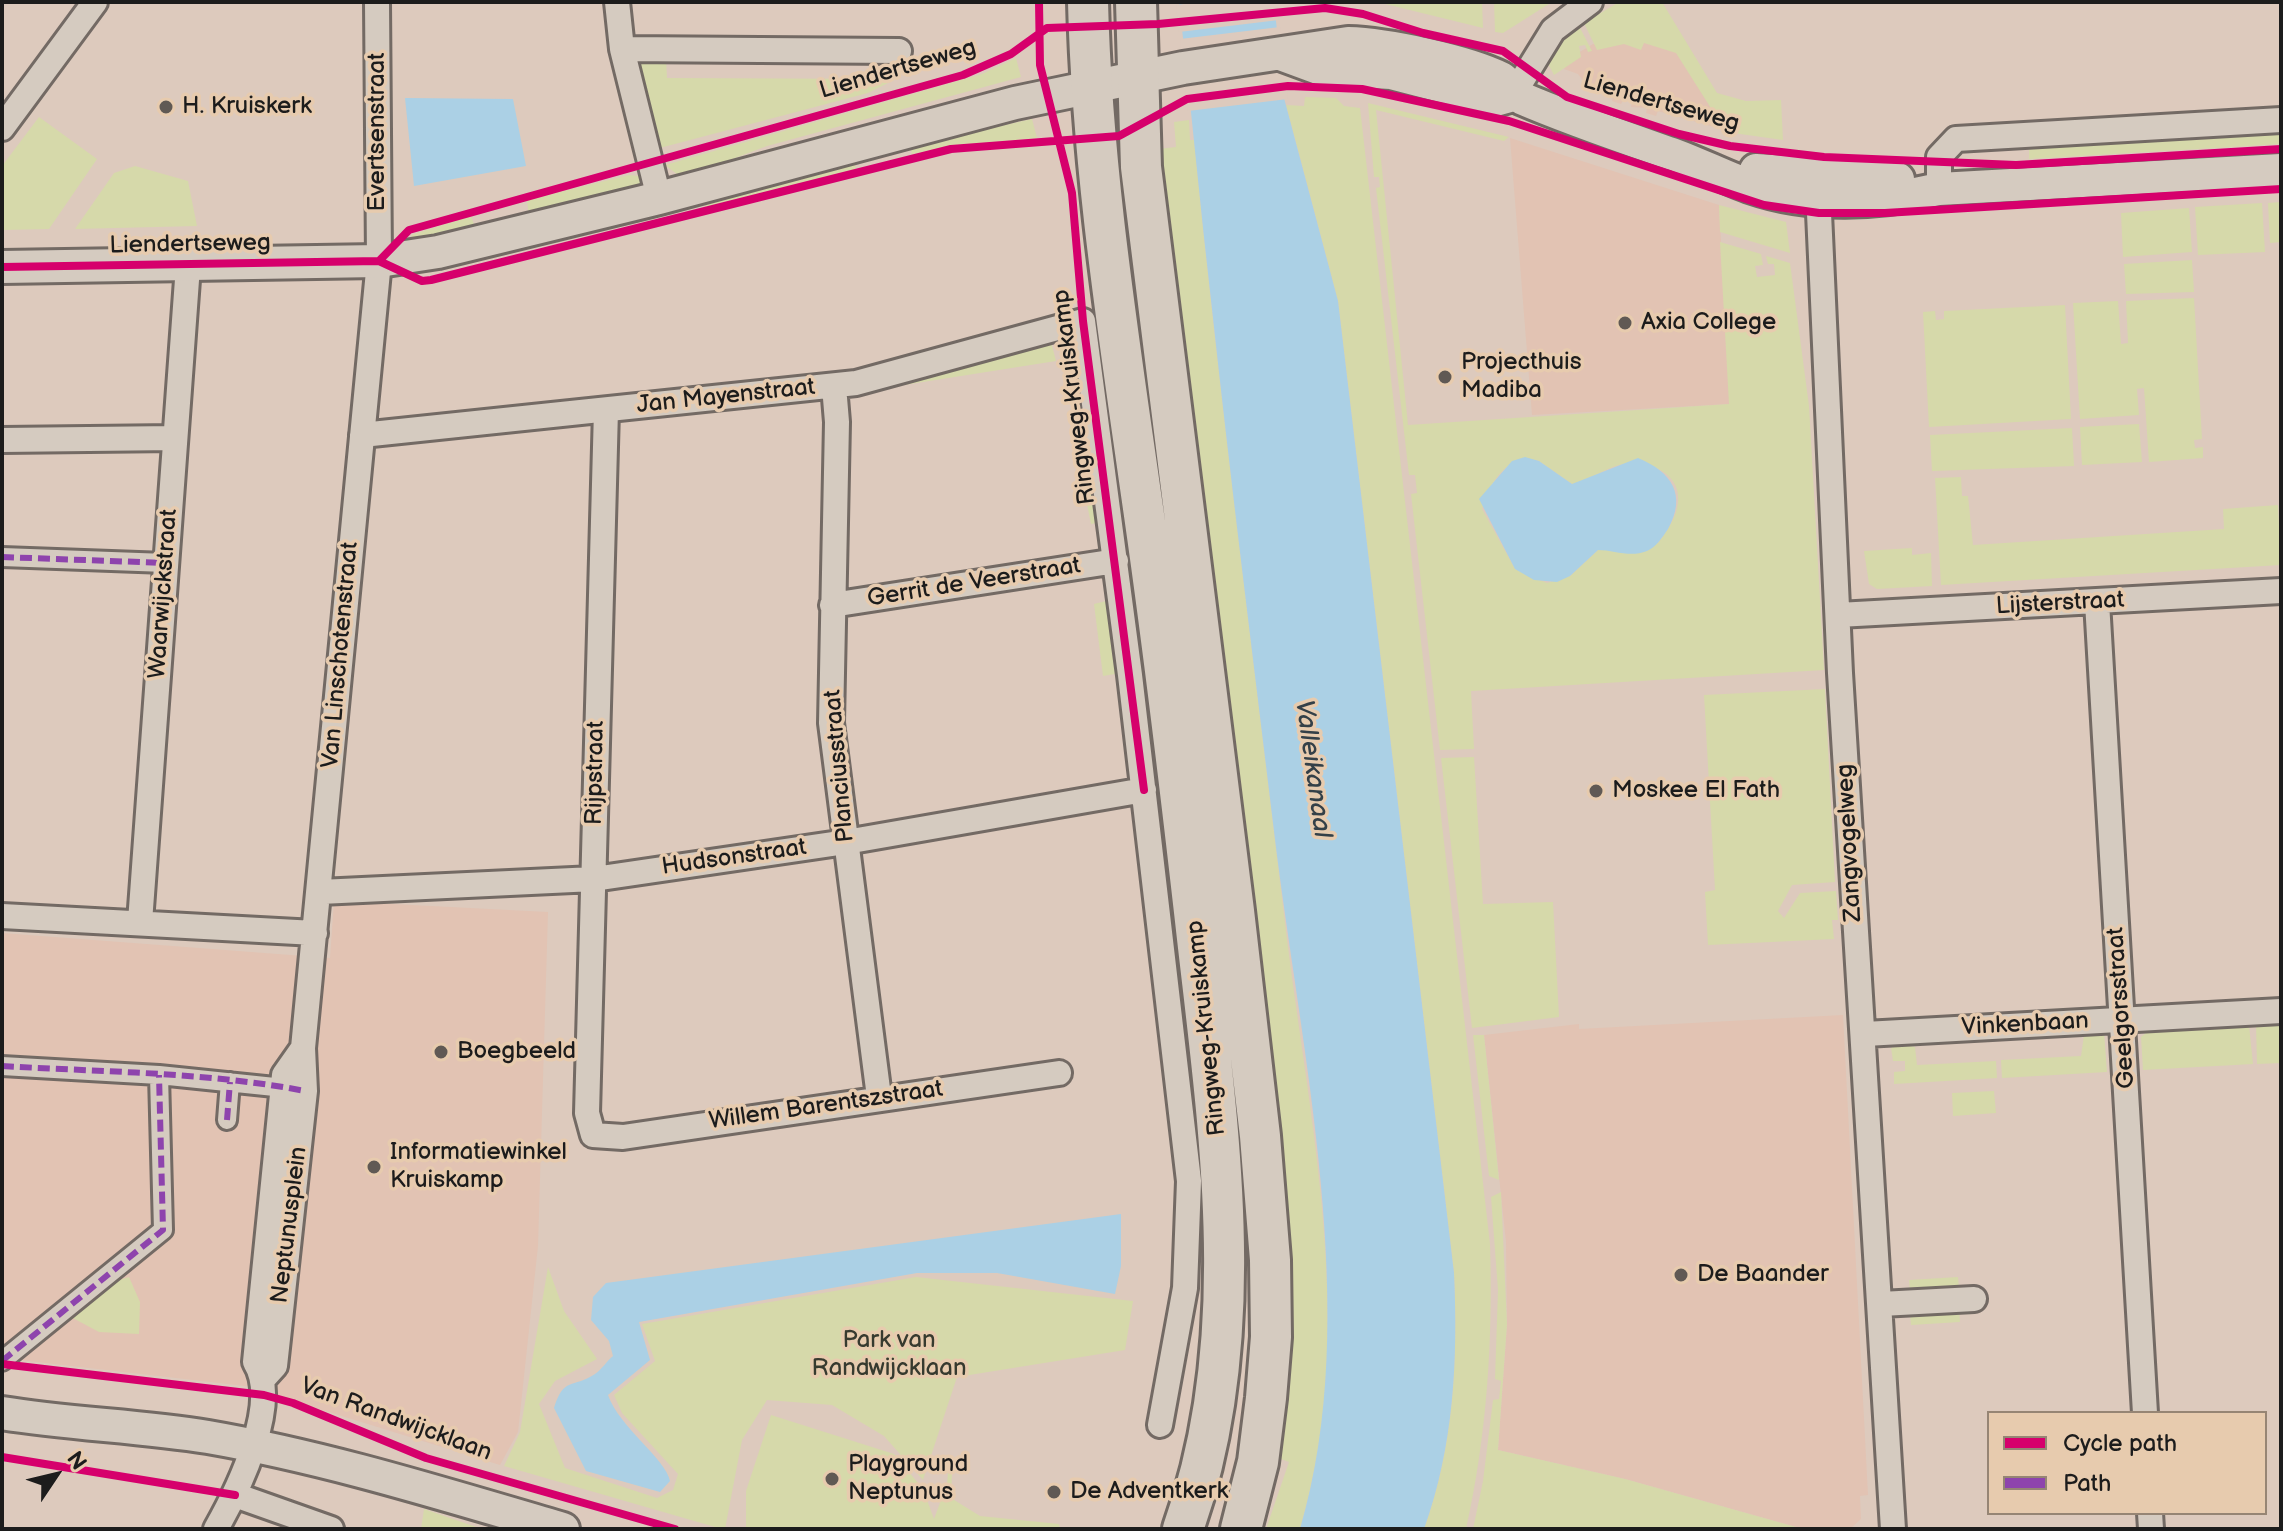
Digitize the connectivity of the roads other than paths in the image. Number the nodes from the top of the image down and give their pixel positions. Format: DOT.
graph roads {
  1 [pos="95,2"];
  2 [pos="377,2"];
  3 [pos="617,2"];
  4 [pos="1088,2"];
  5 [pos="1136,2"];
  6 [pos="1590,2"];
  7 [pos="622,49"];
  8 [pos="899,51"];
  9 [pos="1139,77"];
  10 [pos="1093,87"];
  11 [pos="1513,95"];
  12 [pos="2281,120"];
  13 [pos="2,128"];
  14 [pos="2281,170"];
  15 [pos="1822,188"];
  16 [pos="1939,189"];
  17 [pos="659,198"];
  18 [pos="379,261"];
  19 [pos="188,266"];
  20 [pos="2,267"];
  21 [pos="1083,321"];
  22 [pos="834,386"];
  23 [pos="606,410"];
  24 [pos="362,435"];
  25 [pos="175,438"];
  26 [pos="2,440"];
  27 [pos="2,557"];
  28 [pos="1116,561"];
  29 [pos="166,563"];
  30 [pos="2281,591"];
  31 [pos="2097,602"];
  32 [pos="832,605"];
  33 [pos="1838,615"];
  34 [pos="1144,790"];
  35 [pos="846,842"];
  36 [pos="594,879"];
  37 [pos="320,892"];
  38 [pos="2,916"];
  39 [pos="140,922"];
  40 [pos="315,933"];
  41 [pos="2281,1011"];
  42 [pos="2122,1019"];
  43 [pos="1865,1034"];
  44 [pos="2,1066"];
  45 [pos="1059,1073"];
  46 [pos="159,1075"];
  47 [pos="230,1082"];
  48 [pos="294,1089"];
  49 [pos="879,1097"];
  50 [pos="227,1120"];
  51 [pos="593,1135"];
  52 [pos="1974,1299"];
  53 [pos="1881,1304"];
  54 [pos="2,1361"];
  55 [pos="2145,1411"];
  56 [pos="2,1413"];
  57 [pos="1160,1425"];
  58 [pos="253,1446"];
  59 [pos="235,1495"];
  60 [pos="216,1529"];
  61 [pos="331,1529"];
  62 [pos="563,1529"];
  63 [pos="1183,1529"];
  64 [pos="1241,1529"];
  65 [pos="1893,1529"];
  1 -- 13 [label="street"];
  2 -- 18 [label="street, Evertsenstraat"];
  3 -- 7 [label="street"];
  4 -- 10 [label="main road, Ringweg-Kruiskamp"];
  5 -- 9 [label="main road, Ringweg-Kruiskamp"];
  6 -- 11 [label="street"];
  7 -- 8 [label="street, Liendertseweg"];
  7 -- 17 [label="street"];
  9 -- 10 [label="street, Liendertseweg"];
  9 -- 11 [label="street, Liendertseweg"];
  9 -- 64 [label="main road, Ringweg-Kruiskamp"];
  10 -- 17 [label="street, Liendertseweg"];
  10 -- 63 [label="main road, Ringweg-Kruiskamp"];
  11 -- 15 [label="street, Liendertseweg"];
  12 -- 16 [label="street"];
  14 -- 16 [label="street, Liendertseweg"];
  15 -- 16 [label="street, Liendertseweg"];
  15 -- 33 [label="street, Zangvogelweg"];
  17 -- 18 [label="street, Liendertseweg"];
  18 -- 19 [label="street, Liendertseweg"];
  18 -- 24 [label="street, Van Linschotenstraat"];
  19 -- 20 [label="street, Liendertseweg"];
  19 -- 25 [label="street, Waarwijckstraat"];
  21 -- 22 [label="street, Jan Mayenstraat"];
  21 -- 28 [label="street, Ringweg-Kruiskamp"];
  22 -- 23 [label="street, Jan Mayenstraat"];
  22 -- 32 [label="street, Planciusstraat"];
  23 -- 24 [label="street, Jan Mayenstraat"];
  23 -- 36 [label="street, Rijpstraat"];
  24 -- 37 [label="street, Van Linschotenstraat"];
  25 -- 26 [label="street"];
  25 -- 29 [label="street, Waarwijckstraat"];
  27 -- 29 [label="street"];
  28 -- 32 [label="street, Gerrit de Veerstraat"];
  28 -- 34 [label="street, Ringweg-Kruiskamp"];
  29 -- 39 [label="street, Waarwijckstraat"];
  30 -- 31 [label="street, Lijsterstraat"];
  31 -- 33 [label="street, Lijsterstraat"];
  31 -- 42 [label="street, Geelgorsstraat"];
  32 -- 35 [label="street, Planciusstraat"];
  33 -- 43 [label="street, Zangvogelweg"];
  34 -- 35 [label="street, Hudsonstraat"];
  34 -- 57 [label="street, Ringweg-Kruiskamp"];
  35 -- 36 [label="street, Hudsonstraat"];
  35 -- 49 [label="street, Planciusstraat"];
  36 -- 37 [label="street, Hudsonstraat"];
  36 -- 51 [label="street, Rijpstraat"];
  37 -- 40 [label="street, Van Linschotenstraat"];
  38 -- 39 [label="street"];
  39 -- 40 [label="street"];
  40 -- 48 [label="street, Van Linschotenstraat"];
  41 -- 42 [label="street, Vinkenbaan"];
  42 -- 43 [label="street, Vinkenbaan"];
  42 -- 55 [label="street, Geelgorsstraat"];
  43 -- 53 [label="street, Zangvogelweg"];
  44 -- 46 [label="street"];
  45 -- 49 [label="street, Willem Barentszstraat"];
  46 -- 47 [label="street"];
  46 -- 54 [label="street"];
  47 -- 48 [label="street"];
  47 -- 50 [label="street"];
  48 -- 58 [label="street, Neptunusplein"];
  49 -- 51 [label="street, Willem Barentszstraat"];
  52 -- 53 [label="street"];
  53 -- 65 [label="street, Zangvogelweg"];
  56 -- 58 [label="street"];
  58 -- 59 [label="street, Neptunusplein"];
  58 -- 62 [label="street"];
  59 -- 60 [label="street, Neptunusplein"];
  59 -- 61 [label="street"];
}
